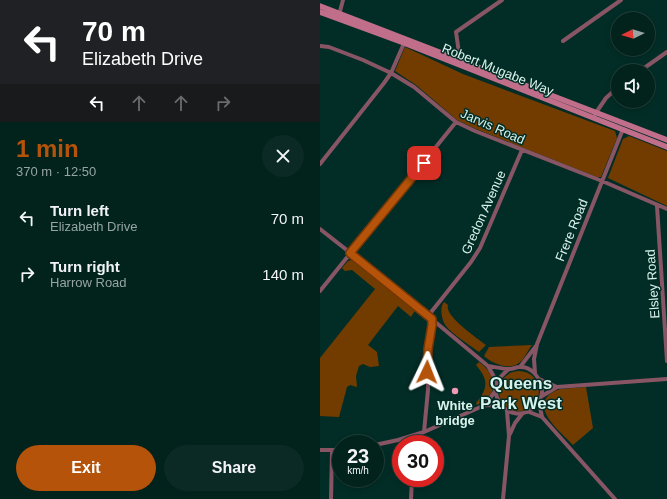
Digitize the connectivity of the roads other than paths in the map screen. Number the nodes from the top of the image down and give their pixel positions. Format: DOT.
graph roads {
  1 [pos="343,0"];
  2 [pos="502,0"];
  3 [pos="621,0"];
  4 [pos="320,6"];
  5 [pos="320,12"];
  6 [pos="338,16"];
  7 [pos="405,41"];
  8 [pos="563,41"];
  9 [pos="320,46"];
  10 [pos="667,52"];
  11 [pos="460,60"];
  12 [pos="650,64"];
  13 [pos="391,72"];
  14 [pos="611,93"];
  15 [pos="594,115"];
  16 [pos="456,122"];
  17 [pos="624,127"];
  18 [pos="667,140"];
  19 [pos="667,147"];
  20 [pos="522,150"];
  21 [pos="320,164"];
  22 [pos="602,181"];
  23 [pos="657,206"];
  24 [pos="667,209"];
  25 [pos="320,229"];
  26 [pos="350,253"];
  27 [pos="320,291"];
  28 [pos="430,318"];
  29 [pos="537,344"];
  30 [pos="667,361"];
  31 [pos="488,366"];
  32 [pos="520,367"];
  33 [pos="509,369"];
  34 [pos="535,373"];
  35 [pos="539,379"];
  36 [pos="667,380"];
  37 [pos="497,382"];
  38 [pos="557,387"];
  39 [pos="496,390"];
  40 [pos="542,396"];
  41 [pos="539,402"];
  42 [pos="485,405"];
  43 [pos="501,406"];
  44 [pos="507,411"];
  45 [pos="529,412"];
  46 [pos="522,414"];
  47 [pos="542,417"];
  48 [pos="424,432"];
  49 [pos="415,435"];
  50 [pos="509,436"];
  51 [pos="320,450"];
  52 [pos="332,451"];
  53 [pos="412,487"];
  54 [pos="331,499"];
  55 [pos="411,499"];
  56 [pos="503,499"];
  57 [pos="615,499"];
  1 -- 6 [label="street"];
  2 -- 11 [label="street"];
  3 -- 8 [label="street"];
  4 -- 6 [label="main road, Robert Mugabe Way"];
  5 -- 6 [label="main road, Robert Mugabe Way"];
  6 -- 7 [label="main road, Robert Mugabe Way"];
  7 -- 11 [label="main road, Robert Mugabe Way"];
  7 -- 13 [label="street"];
  7 -- 15 [label="main road, Robert Mugabe Way"];
  9 -- 13 [label="street, Jarvis Road"];
  10 -- 12 [label="street"];
  11 -- 15 [label="main road, Robert Mugabe Way"];
  13 -- 16 [label="street, Jarvis Road"];
  13 -- 21 [label="street"];
  14 -- 15 [label="street"];
  15 -- 17 [label="main road, Robert Mugabe Way"];
  16 -- 20 [label="street, Jarvis Road"];
  16 -- 26 [label="street"];
  17 -- 18 [label="main road, Robert Mugabe Way"];
  17 -- 19 [label="main road, Robert Mugabe Way"];
  17 -- 22 [label="street, Frere Road"];
  20 -- 22 [label="street, Jarvis Road"];
  20 -- 28 [label="street, Gredon Avenue"];
  22 -- 23 [label="street, Jarvis Road"];
  22 -- 29 [label="street, Frere Road"];
  23 -- 24 [label="street, Jarvis Road"];
  23 -- 30 [label="street, Elsley Road"];
  25 -- 26 [label="street"];
  26 -- 27 [label="street"];
  26 -- 28 [label="street"];
  28 -- 31 [label="street"];
  28 -- 48 [label="street"];
  29 -- 32 [label="street, Frere Road"];
  29 -- 34 [label="street, Frere Road"];
  31 -- 33 [label="street"];
  31 -- 37 [label="street"];
  32 -- 33 [label="street"];
  32 -- 34 [label="street"];
  33 -- 37 [label="street"];
  34 -- 35 [label="street"];
  35 -- 38 [label="street"];
  35 -- 40 [label="street"];
  36 -- 38 [label="street"];
  37 -- 39 [label="street"];
  38 -- 40 [label="street"];
  39 -- 42 [label="street"];
  39 -- 43 [label="street"];
  40 -- 41 [label="street"];
  41 -- 45 [label="street"];
  41 -- 47 [label="street"];
  42 -- 43 [label="street"];
  42 -- 48 [label="street"];
  43 -- 44 [label="street"];
  44 -- 46 [label="street"];
  44 -- 50 [label="street"];
  45 -- 46 [label="street"];
  45 -- 47 [label="street"];
  46 -- 50 [label="street"];
  47 -- 57 [label="street"];
  48 -- 49 [label="street"];
  50 -- 56 [label="street"];
  51 -- 52 [label="street"];
  52 -- 54 [label="street"];
  53 -- 55 [label="street"];
}
